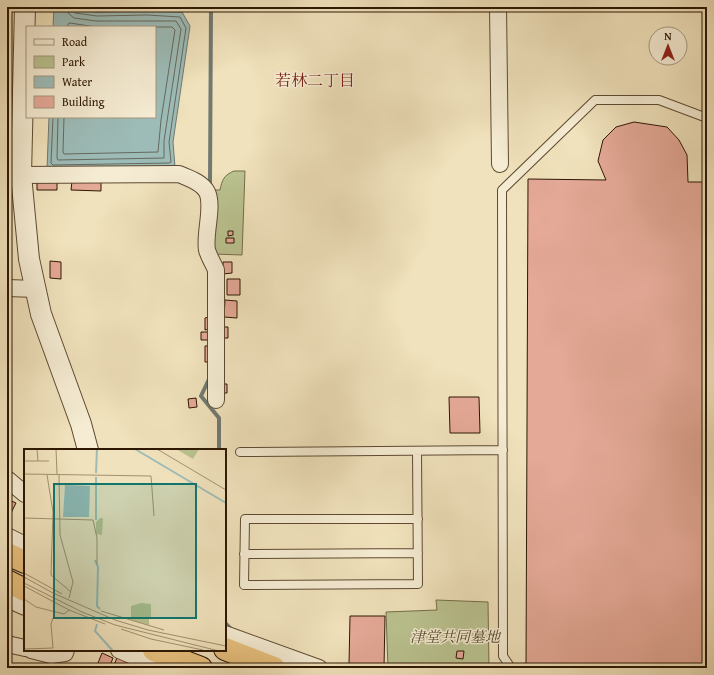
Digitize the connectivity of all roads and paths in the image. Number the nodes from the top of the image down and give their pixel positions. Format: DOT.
graph roads {
  1 [pos="25,7"];
  2 [pos="498,7"];
  3 [pos="707,118"];
  4 [pos="500,164"];
  5 [pos="14,174"];
  6 [pos="7,288"];
  7 [pos="36,289"];
  8 [pos="216,400"];
  9 [pos="88,449"];
  10 [pos="503,450"];
  11 [pos="417,451"];
  12 [pos="240,452"];
  13 [pos="7,479"];
  14 [pos="24,493"];
  15 [pos="418,519"];
  16 [pos="7,536"];
  17 [pos="24,544"];
  18 [pos="418,553"];
  19 [pos="7,554"];
  20 [pos="244,554"];
  21 [pos="24,562"];
  22 [pos="7,581"];
  23 [pos="24,590"];
  24 [pos="7,599"];
  25 [pos="24,608"];
  26 [pos="226,634"];
  27 [pos="7,644"];
  28 [pos="24,648"];
  29 [pos="226,649"];
  30 [pos="34,651"];
  31 [pos="66,651"];
  32 [pos="122,651"];
  33 [pos="157,651"];
  34 [pos="162,668"];
  35 [pos="201,668"];
  36 [pos="274,668"];
  37 [pos="319,668"];
  38 [pos="511,668"];
  1 -- 5 [label="street"];
  2 -- 4 [label="street"];
  3 -- 10 [label="lane"];
  5 -- 7 [label="street"];
  5 -- 8 [label="street"];
  6 -- 7 [label="street"];
  7 -- 9 [label="street"];
  10 -- 11 [label="lane"];
  10 -- 38 [label="lane"];
  11 -- 12 [label="lane"];
  11 -- 15 [label="lane"];
  13 -- 14 [label="street"];
  15 -- 18 [label="lane"];
  15 -- 20 [label="lane"];
  16 -- 17 [label="street"];
  18 -- 20 [label="lane"];
  18 -- 20 [label="lane"];
  19 -- 21 [label="highway"];
  22 -- 23 [label="highway"];
  24 -- 25 [label="street"];
  26 -- 37 [label="street"];
  27 -- 28 [label="street"];
  29 -- 36 [label="highway"];
  30 -- 31 [label="street"];
  32 -- 34 [label="street"];
  33 -- 35 [label="highway"];
}
